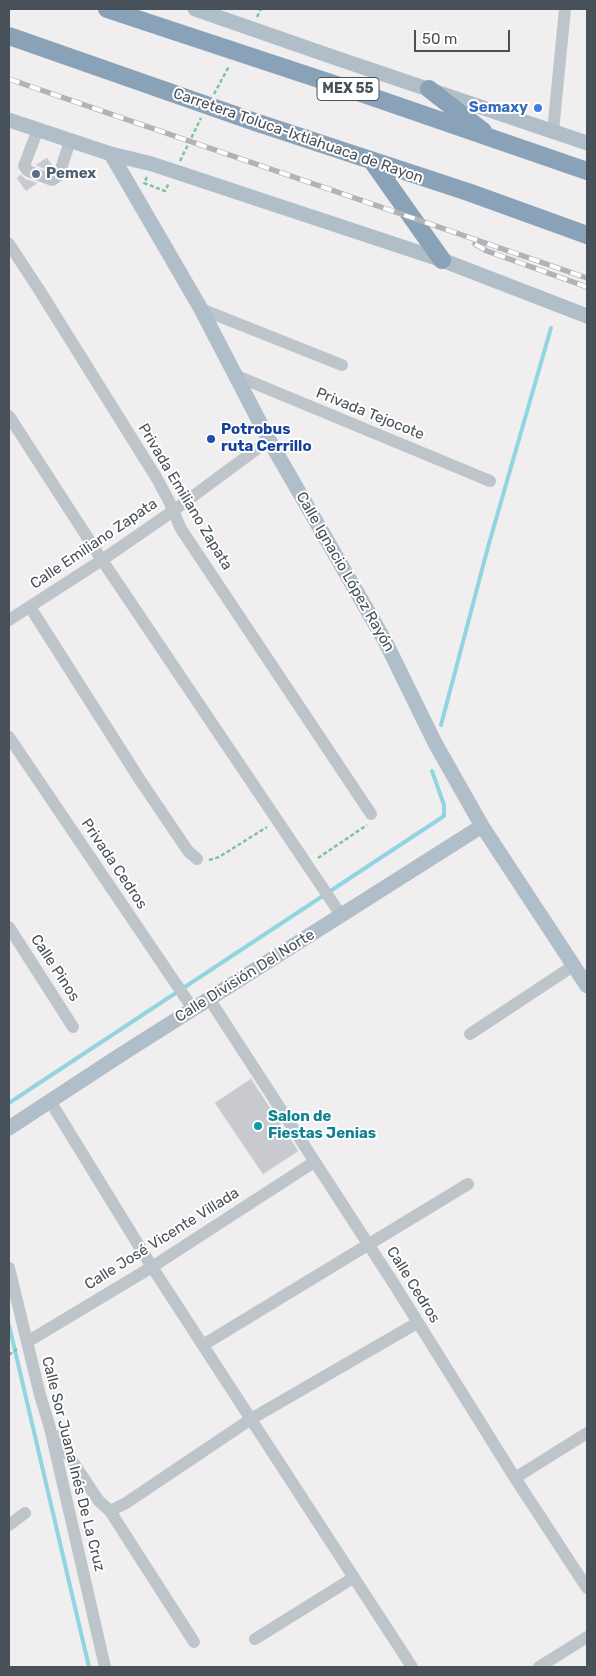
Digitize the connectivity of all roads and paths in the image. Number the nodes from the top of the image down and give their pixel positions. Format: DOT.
graph roads {
  1 [pos="107,9"];
  2 [pos="205,10"];
  3 [pos="565,10"];
  4 [pos="9,36"];
  5 [pos="428,89"];
  6 [pos="11,124"];
  7 [pos="38,129"];
  8 [pos="553,131"];
  9 [pos="70,140"];
  10 [pos="496,141"];
  11 [pos="587,143"];
  12 [pos="111,154"];
  13 [pos="372,161"];
  14 [pos="587,171"];
  15 [pos="144,183"];
  16 [pos="165,191"];
  17 [pos="587,235"];
  18 [pos="9,244"];
  19 [pos="442,260"];
  20 [pos="201,309"];
  21 [pos="587,316"];
  22 [pos="342,364"];
  23 [pos="236,376"];
  24 [pos="9,416"];
  25 [pos="269,440"];
  26 [pos="490,481"];
  27 [pos="173,510"];
  28 [pos="102,560"];
  29 [pos="30,607"];
  30 [pos="9,620"];
  31 [pos="9,737"];
  32 [pos="371,814"];
  33 [pos="277,821"];
  34 [pos="482,826"];
  35 [pos="197,859"];
  36 [pos="308,865"];
  37 [pos="337,909"];
  38 [pos="9,926"];
  39 [pos="574,966"];
  40 [pos="587,986"];
  41 [pos="210,1000"];
  42 [pos="190,1005"];
  43 [pos="73,1027"];
  44 [pos="470,1034"];
  45 [pos="50,1101"];
  46 [pos="9,1128"];
  47 [pos="314,1162"];
  48 [pos="468,1184"];
  49 [pos="368,1244"];
  50 [pos="152,1266"];
  51 [pos="9,1268"];
  52 [pos="417,1323"];
  53 [pos="23,1344"];
  54 [pos="203,1345"];
  55 [pos="9,1355"];
  56 [pos="251,1419"];
  57 [pos="50,1428"];
  58 [pos="587,1433"];
  59 [pos="515,1478"];
  60 [pos="110,1511"];
  61 [pos="25,1514"];
  62 [pos="9,1525"];
  63 [pos="354,1578"];
  64 [pos="587,1588"];
  65 [pos="587,1637"];
  66 [pos="255,1639"];
  67 [pos="194,1642"];
  68 [pos="105,1667"];
  69 [pos="412,1667"];
  70 [pos="539,1667"];
  1 -- 10 [label="highway, MEX 55"];
  2 -- 5 [label="main road"];
  3 -- 8 [label="street"];
  4 -- 13 [label="highway, Carretera Toluca-Ixtlahuaca de Rayon"];
  5 -- 8 [label="main road"];
  5 -- 10 [label="highway"];
  6 -- 7 [label="main road"];
  7 -- 9 [label="main road"];
  7 -- 9 [label="street"];
  8 -- 11 [label="main road"];
  9 -- 12 [label="main road"];
  10 -- 14 [label="highway, MEX 55"];
  12 -- 19 [label="main road"];
  12 -- 20 [label="main road, Calle Ignacio López Rayón"];
  13 -- 17 [label="highway, Carretera Toluca-Ixtlahuaca de Rayon"];
  13 -- 19 [label="highway"];
  15 -- 16 [label="path"];
  18 -- 27 [label="street, Privada Emiliano Zapata"];
  19 -- 21 [label="main road"];
  20 -- 22 [label="street"];
  20 -- 23 [label="main road, Calle Ignacio López Rayón"];
  23 -- 25 [label="main road, Calle Ignacio López Rayón"];
  23 -- 26 [label="street, Privada Tejocote"];
  24 -- 28 [label="street"];
  25 -- 27 [label="street, Calle Emiliano Zapata"];
  25 -- 34 [label="main road, Calle Ignacio López Rayón"];
  27 -- 28 [label="street, Calle Emiliano Zapata"];
  27 -- 32 [label="street, Privada Emiliano Zapata"];
  28 -- 29 [label="street, Calle Emiliano Zapata"];
  28 -- 33 [label="street"];
  29 -- 30 [label="street, Calle Emiliano Zapata"];
  29 -- 35 [label="street"];
  31 -- 42 [label="street, Privada Cedros"];
  32 -- 36 [label="path"];
  33 -- 35 [label="path"];
  33 -- 36 [label="street"];
  34 -- 37 [label="main road, Calle División Del Norte"];
  34 -- 39 [label="main road, Calle Ignacio López Rayón"];
  36 -- 37 [label="street"];
  37 -- 41 [label="main road, Calle División Del Norte"];
  38 -- 43 [label="street, Calle Pinos"];
  39 -- 40 [label="main road, Calle Ignacio López Rayón"];
  39 -- 44 [label="street"];
  41 -- 42 [label="main road, Calle División Del Norte"];
  41 -- 47 [label="street, Calle Cedros"];
  42 -- 45 [label="main road, Calle División Del Norte"];
  45 -- 46 [label="main road, Calle División Del Norte"];
  45 -- 50 [label="street"];
  47 -- 49 [label="street, Calle Cedros"];
  47 -- 50 [label="street, Calle José Vicente Villada"];
  48 -- 49 [label="street"];
  49 -- 52 [label="street, Calle Cedros"];
  49 -- 54 [label="street"];
  50 -- 53 [label="street, Calle José Vicente Villada"];
  50 -- 54 [label="street"];
  51 -- 53 [label="street, Calle Sor Juana Inés De La Cruz"];
  52 -- 56 [label="street"];
  52 -- 59 [label="street, Calle Cedros"];
  53 -- 55 [label="path"];
  53 -- 57 [label="street, Calle Sor Juana Inés De La Cruz"];
  54 -- 56 [label="street"];
  56 -- 60 [label="street"];
  56 -- 63 [label="street"];
  57 -- 60 [label="street"];
  57 -- 68 [label="street, Calle Sor Juana Inés De La Cruz"];
  58 -- 59 [label="street"];
  59 -- 64 [label="street, Calle Cedros"];
  60 -- 67 [label="street"];
  61 -- 62 [label="street"];
  63 -- 66 [label="street"];
  63 -- 69 [label="street"];
  65 -- 70 [label="street"];
}
